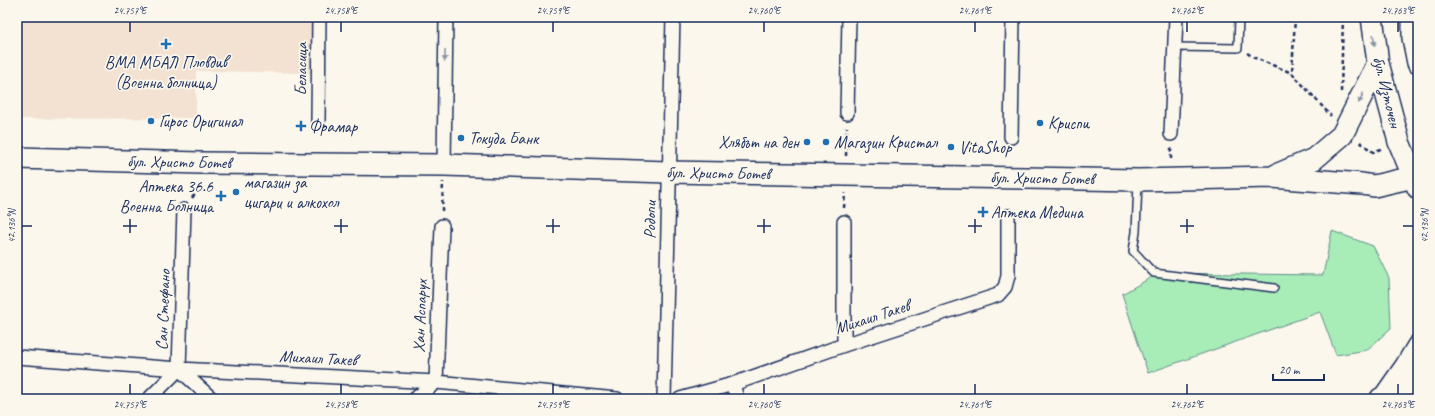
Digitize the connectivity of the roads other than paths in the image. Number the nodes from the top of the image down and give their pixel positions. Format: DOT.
graph roads {
  1 [pos="319,17"];
  2 [pos="446,17"];
  3 [pos="673,17"];
  4 [pos="849,17"];
  5 [pos="1013,17"];
  6 [pos="1176,17"];
  7 [pos="1238,17"];
  8 [pos="1372,17"];
  9 [pos="1413,17"];
  10 [pos="1175,47"];
  11 [pos="1378,63"];
  12 [pos="1418,63"];
  13 [pos="847,113"];
  14 [pos="318,122"];
  15 [pos="1171,134"];
  16 [pos="1010,137"];
  17 [pos="17,158"];
  18 [pos="444,165"];
  19 [pos="668,172"];
  20 [pos="1272,176"];
  21 [pos="1138,180"];
  22 [pos="1416,180"];
  23 [pos="184,210"];
  24 [pos="1008,216"];
  25 [pos="844,222"];
  26 [pos="442,226"];
  27 [pos="1274,288"];
  28 [pos="844,345"];
  29 [pos="1418,346"];
  30 [pos="17,357"];
  31 [pos="179,369"];
  32 [pos="1418,381"];
  33 [pos="436,382"];
  34 [pos="732,384"];
  35 [pos="1381,397"];
  36 [pos="149,399"];
  37 [pos="212,399"];
  38 [pos="415,399"];
  39 [pos="617,399"];
  40 [pos="664,399"];
  41 [pos="680,399"];
  42 [pos="737,399"];
  1 -- 14 [label="street, Беласица"];
  2 -- 18 [label="street, one-way"];
  3 -- 19 [label="street, Родопи"];
  4 -- 13 [label="street"];
  5 -- 16 [label="street"];
  6 -- 10 [label="street"];
  7 -- 10 [label="lane"];
  8 -- 11 [label="main road, бул. Източен, one-way"];
  9 -- 12 [label="main road"];
  10 -- 15 [label="street"];
  11 -- 20 [label="main road, one-way"];
  11 -- 22 [label="main road, бул. Източен"];
  17 -- 18 [label="main road, бул. Христо Ботев"];
  18 -- 19 [label="main road, бул. Христо Ботев"];
  19 -- 21 [label="main road, бул. Христо Ботев"];
  19 -- 40 [label="street, Родопи"];
  20 -- 21 [label="main road, бул. Христо Ботев"];
  20 -- 22 [label="main road, бул. Христо Ботев"];
  21 -- 27 [label="lane"];
  23 -- 31 [label="street, Сан Стефано"];
  24 -- 28 [label="street, Михаил Такев"];
  25 -- 28 [label="street"];
  26 -- 33 [label="street, Хан Аспарух"];
  28 -- 34 [label="street, Михаил Такев"];
  29 -- 35 [label="main road"];
  30 -- 31 [label="street, Михаил Такев"];
  31 -- 33 [label="street, Михаил Такев"];
  31 -- 36 [label="street, Сан Стефано"];
  31 -- 37 [label="street"];
  32 -- 35 [label="main road"];
  33 -- 38 [label="street"];
  33 -- 39 [label="street, Михаил Такев"];
  34 -- 41 [label="street, Михаил Такев"];
  34 -- 42 [label="street"];
}
